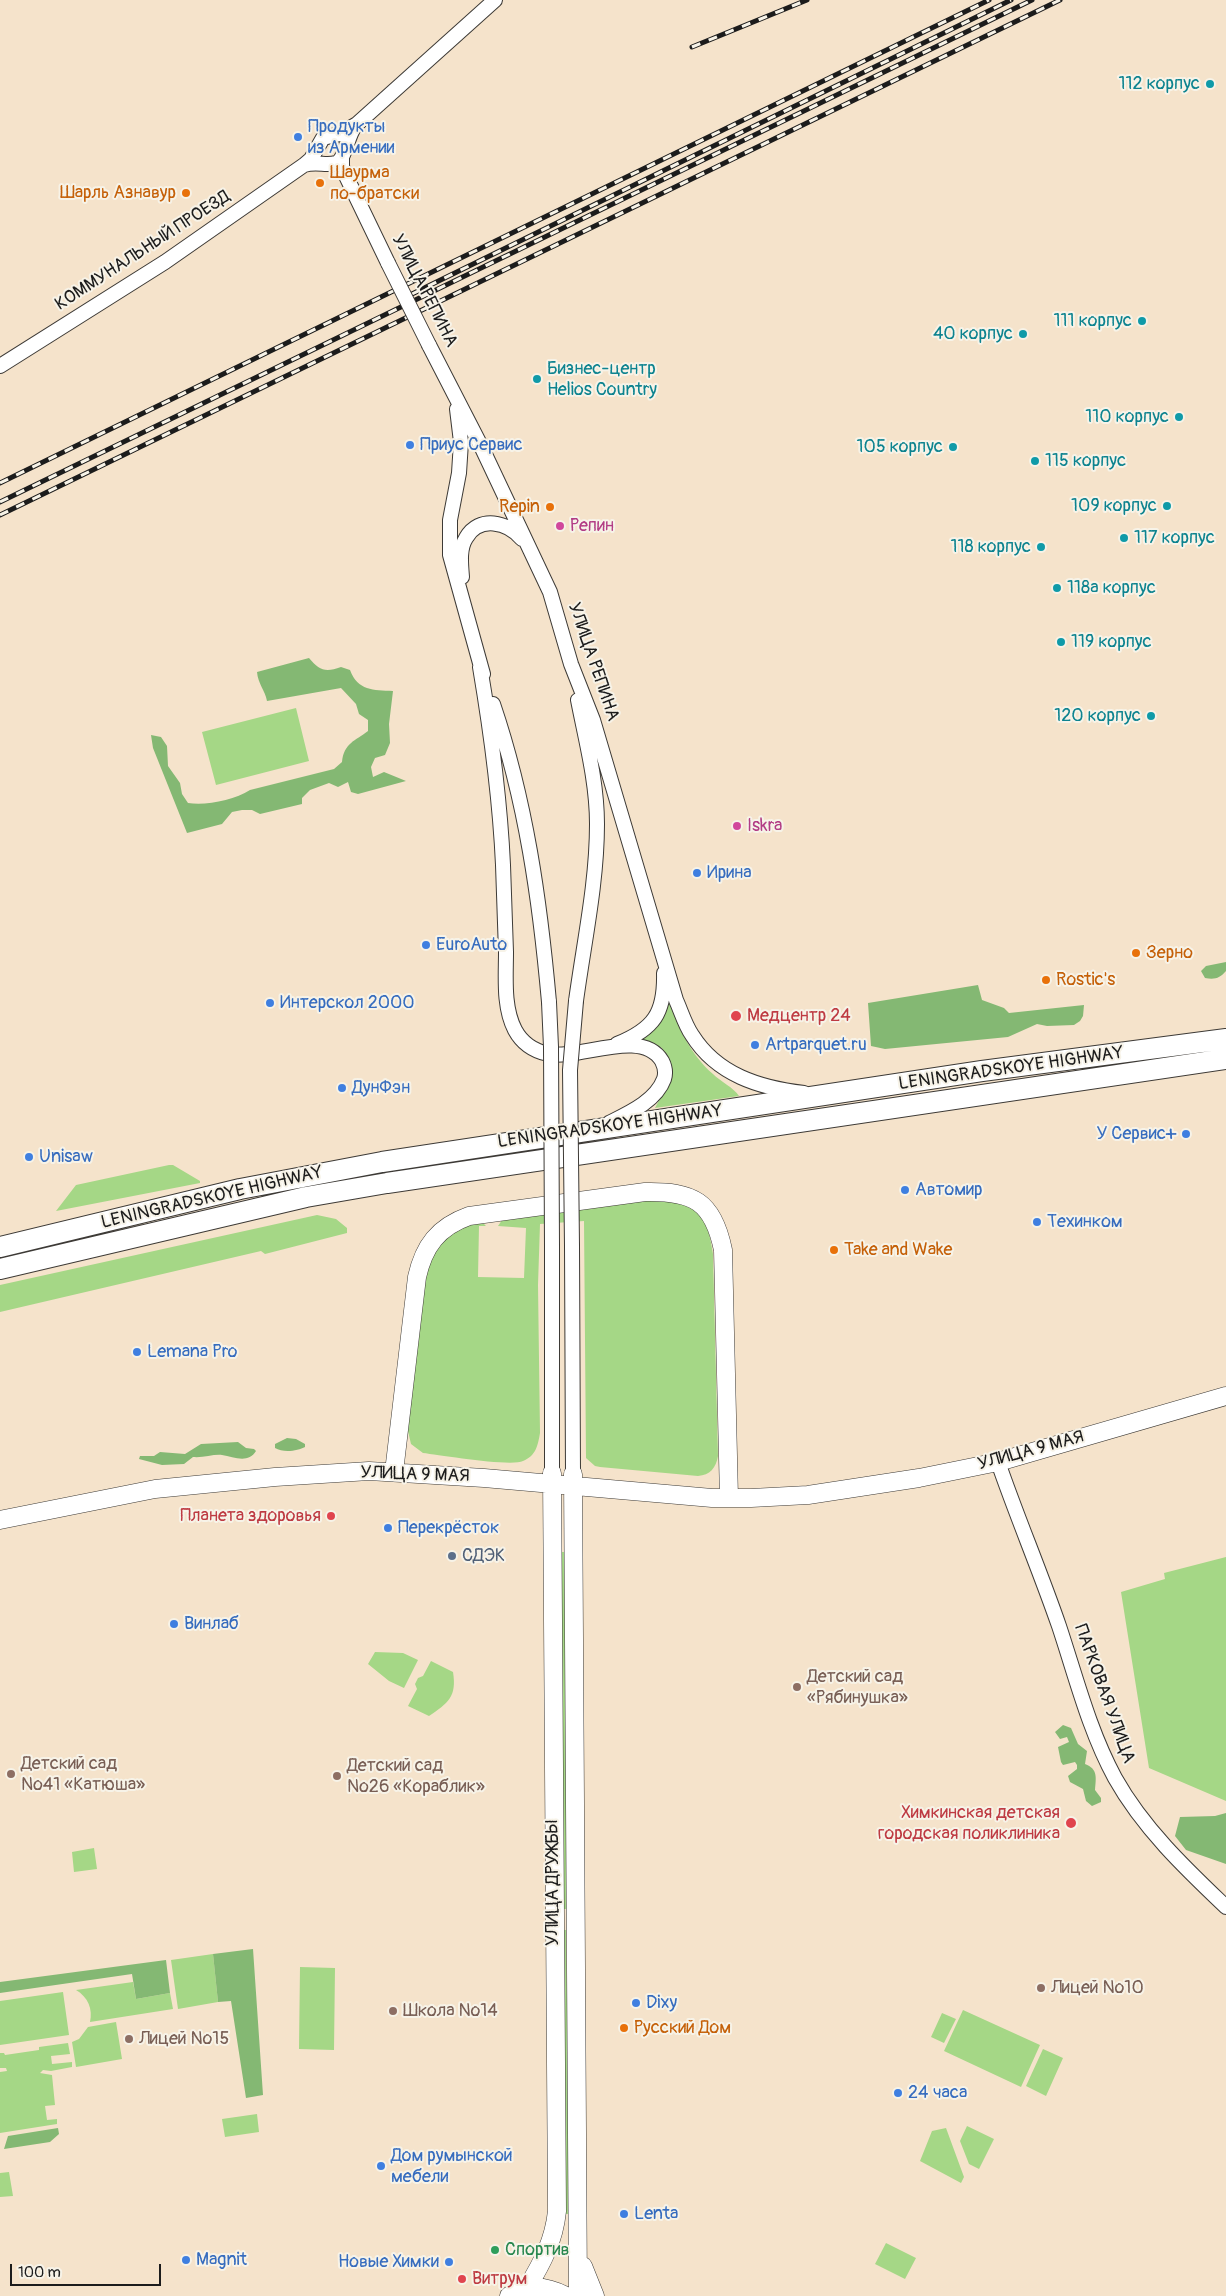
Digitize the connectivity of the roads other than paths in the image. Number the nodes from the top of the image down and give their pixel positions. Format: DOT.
graph roads {
  1 [pos="495,0"];
  2 [pos="357,124"];
  3 [pos="331,136"];
  4 [pos="318,145"];
  5 [pos="336,159"];
  6 [pos="304,165"];
  7 [pos="0,366"];
  8 [pos="452,392"];
  9 [pos="533,553"];
  10 [pos="465,612"];
  11 [pos="571,664"];
  12 [pos="480,667"];
  13 [pos="664,959"];
  14 [pos="1226,1039"];
  15 [pos="612,1046"];
  16 [pos="1226,1060"];
  17 [pos="827,1095"];
  18 [pos="591,1131"];
  19 [pos="0,1247"];
  20 [pos="0,1269"];
  21 [pos="1226,1396"];
  22 [pos="998,1462"];
  23 [pos="395,1466"];
  24 [pos="552,1478"];
  25 [pos="573,1480"];
  26 [pos="728,1492"];
  27 [pos="0,1508"];
  28 [pos="0,1520"];
  29 [pos="1226,1907"];
  30 [pos="578,2248"];
  31 [pos="527,2288"];
  32 [pos="509,2296"];
  33 [pos="566,2296"];
  34 [pos="578,2296"];
  35 [pos="595,2296"];
  1 -- 2 [label="street"];
  2 -- 3 [label="street"];
  2 -- 5 [label="street"];
  3 -- 4 [label="street"];
  3 -- 5 [label="street, УЛИЦА РЕПИНА"];
  4 -- 5 [label="street"];
  4 -- 6 [label="street, КОММУНАЛЬНЫЙ ПРОЕЗД"];
  5 -- 6 [label="street"];
  5 -- 8 [label="street, УЛИЦА РЕПИНА, bridge"];
  6 -- 7 [label="street, КОММУНАЛЬНЫЙ ПРОЕЗД"];
  8 -- 9 [label="street, УЛИЦА РЕПИНА"];
  8 -- 10 [label="street"];
  9 -- 10 [label="street"];
  9 -- 11 [label="street, УЛИЦА РЕПИНА"];
  10 -- 12 [label="street"];
  11 -- 13 [label="street, УЛИЦА РЕПИНА"];
  11 -- 25 [label="street, bridge"];
  12 -- 15 [label="street"];
  12 -- 24 [label="street, bridge"];
  13 -- 15 [label="street"];
  13 -- 17 [label="street, УЛИЦА РЕПИНА"];
  14 -- 17 [label="highway, LENINGRADSKOYE HIGHWAY"];
  15 -- 18 [label="street"];
  16 -- 20 [label="highway, LENINGRADSKOYE HIGHWAY"];
  17 -- 18 [label="highway, LENINGRADSKOYE HIGHWAY"];
  18 -- 19 [label="highway, LENINGRADSKOYE HIGHWAY"];
  21 -- 22 [label="main road, УЛИЦА 9 МАЯ"];
  22 -- 26 [label="main road, УЛИЦА 9 МАЯ"];
  22 -- 29 [label="street, ПАРКОВАЯ УЛИЦА"];
  23 -- 24 [label="main road, УЛИЦА 9 МАЯ"];
  23 -- 26 [label="main road"];
  23 -- 27 [label="main road, УЛИЦА 9 МАЯ"];
  23 -- 28 [label="main road, УЛИЦА 9 МАЯ"];
  24 -- 25 [label="main road, УЛИЦА 9 МАЯ"];
  24 -- 31 [label="main road, УЛИЦА ДРУЖБЫ"];
  25 -- 26 [label="main road, УЛИЦА 9 МАЯ"];
  25 -- 30 [label="main road, УЛИЦА ДРУЖБЫ"];
  30 -- 34 [label="main road, УЛИЦА ДРУЖБЫ"];
  30 -- 35 [label="main road"];
  31 -- 32 [label="main road"];
  31 -- 33 [label="main road"];
}
